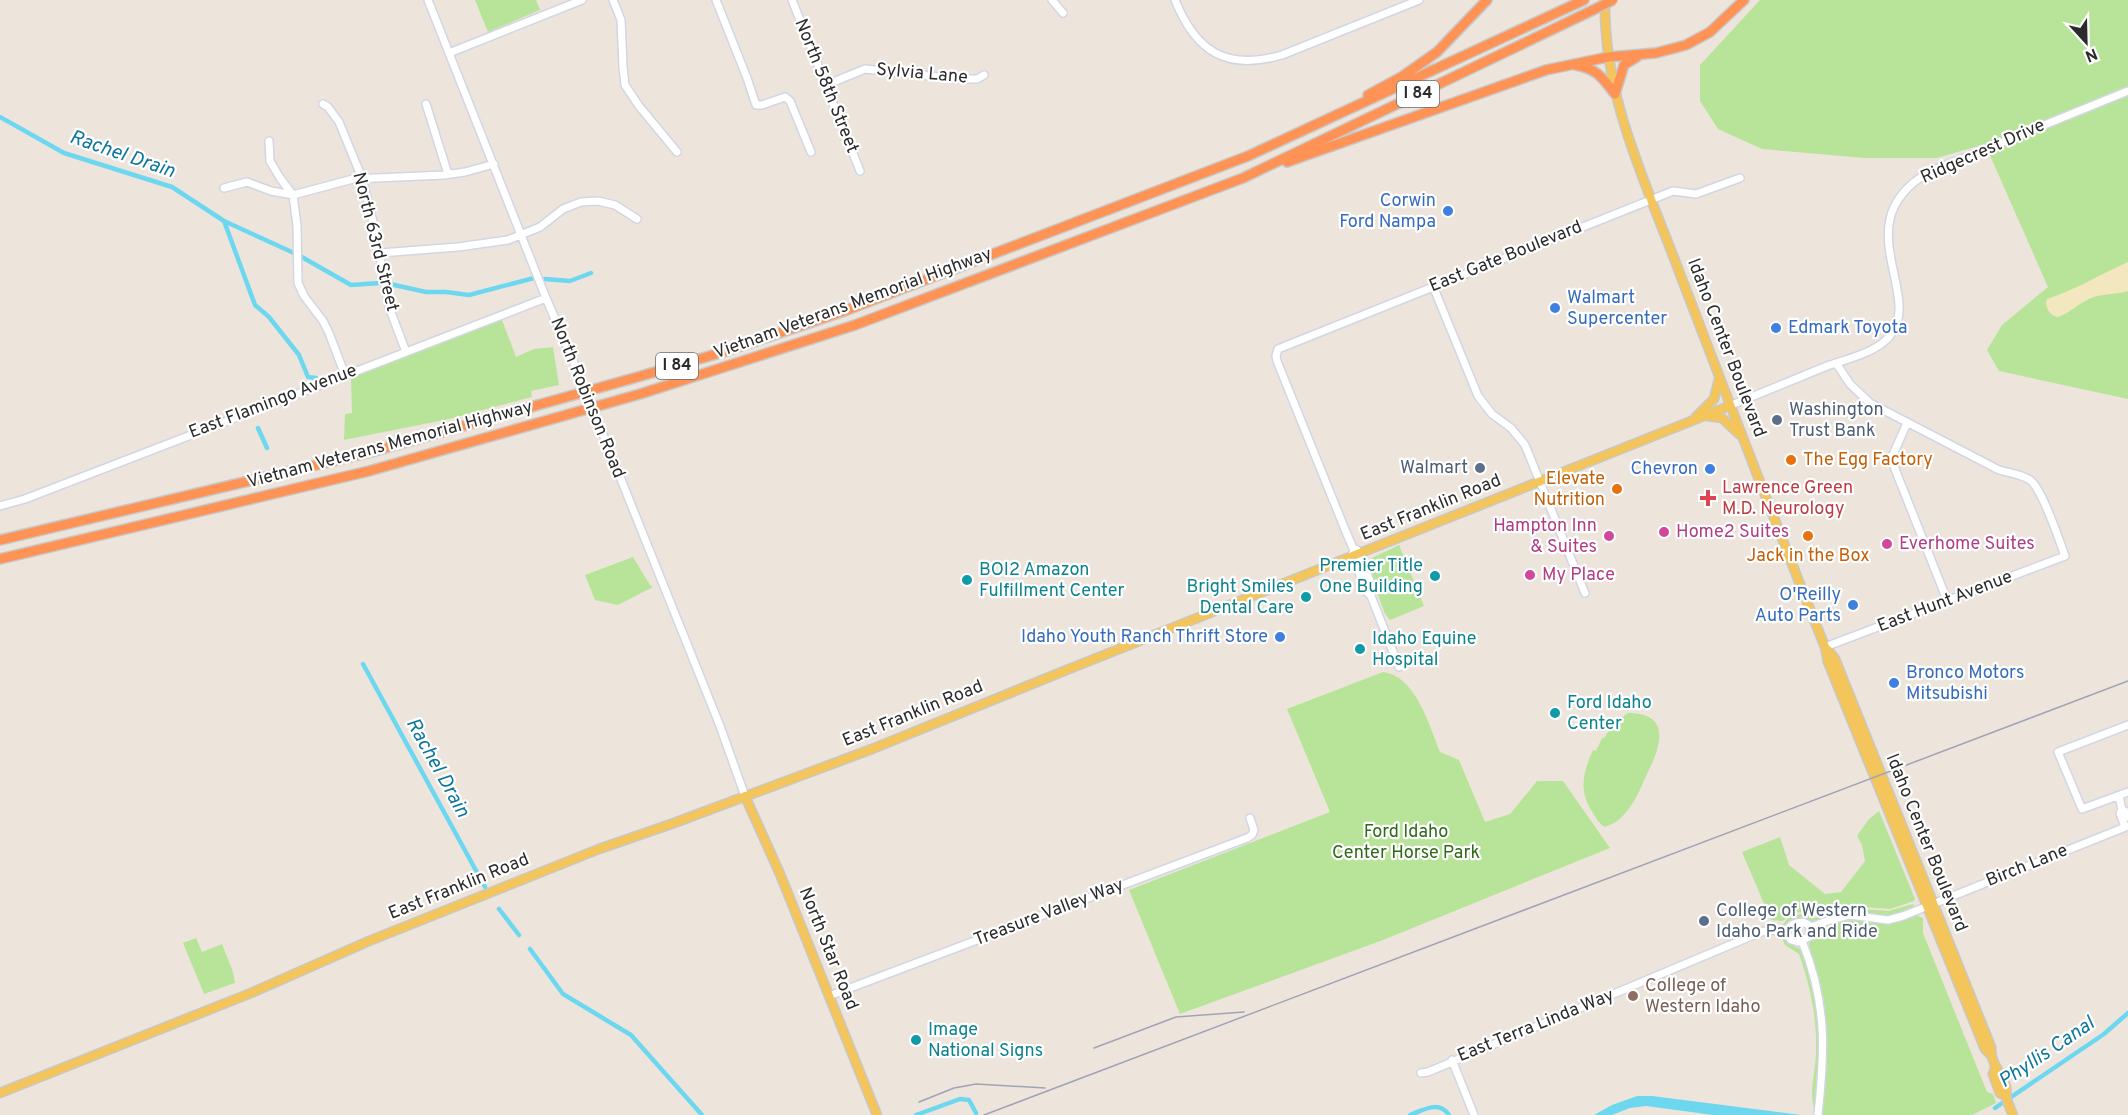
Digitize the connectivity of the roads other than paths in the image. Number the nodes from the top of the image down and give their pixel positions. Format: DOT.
graph roads {
  1 [pos="428,0"];
  2 [pos="582,0"];
  3 [pos="613,0"];
  4 [pos="716,0"];
  5 [pos="792,0"];
  6 [pos="1052,0"];
  7 [pos="1175,0"];
  8 [pos="1419,0"];
  9 [pos="1486,0"];
  10 [pos="1584,0"];
  11 [pos="1605,0"];
  12 [pos="1613,0"];
  13 [pos="1744,0"];
  14 [pos="1064,13"];
  15 [pos="449,53"];
  16 [pos="1642,55"];
  17 [pos="1608,57"];
  18 [pos="1567,64"];
  19 [pos="984,75"];
  20 [pos="826,85"];
  21 [pos="2128,91"];
  22 [pos="1615,94"];
  23 [pos="323,104"];
  24 [pos="426,104"];
  25 [pos="1330,119"];
  26 [pos="269,141"];
  27 [pos="676,152"];
  28 [pos="811,152"];
  29 [pos="494,164"];
  30 [pos="860,171"];
  31 [pos="448,174"];
  32 [pos="362,178"];
  33 [pos="1243,178"];
  34 [pos="1740,178"];
  35 [pos="224,188"];
  36 [pos="293,195"];
  37 [pos="1652,200"];
  38 [pos="637,219"];
  39 [pos="521,235"];
  40 [pos="380,253"];
  41 [pos="1433,286"];
  42 [pos="546,298"];
  43 [pos="406,352"];
  44 [pos="1836,363"];
  45 [pos="345,375"];
  46 [pos="1719,379"];
  47 [pos="1729,406"];
  48 [pos="1704,416"];
  49 [pos="1694,420"];
  50 [pos="1907,423"];
  51 [pos="1742,438"];
  52 [pos="1541,482"];
  53 [pos="0,506"];
  54 [pos="0,540"];
  55 [pos="1355,553"];
  56 [pos="0,559"];
  57 [pos="1585,593"];
  58 [pos="1947,600"];
  59 [pos="1826,647"];
  60 [pos="1399,667"];
  61 [pos="2128,725"];
  62 [pos="2128,792"];
  63 [pos="2119,795"];
  64 [pos="745,796"];
  65 [pos="2122,810"];
  66 [pos="2128,817"];
  67 [pos="1250,818"];
  68 [pos="2127,826"];
  69 [pos="1930,906"];
  70 [pos="1811,927"];
  71 [pos="1786,932"];
  72 [pos="1802,941"];
  73 [pos="829,996"];
  74 [pos="1452,1060"];
  75 [pos="1420,1073"];
  76 [pos="0,1093"];
  77 [pos="878,1115"];
  78 [pos="1474,1115"];
  79 [pos="1818,1115"];
  80 [pos="2013,1115"];
  1 -- 15 [label="street, North Robinson Road"];
  2 -- 15 [label="street"];
  3 -- 27 [label="street"];
  4 -- 28 [label="street"];
  5 -- 20 [label="street, North 58th Street"];
  6 -- 14 [label="street"];
  7 -- 8 [label="street"];
  9 -- 25 [label="highway"];
  10 -- 25 [label="highway, Vietnam Veterans Memorial Highway / I 84"];
  11 -- 17 [label="main road, Idaho Center Boulevard"];
  12 -- 33 [label="highway, Vietnam Veterans Memorial Highway / I 84, bridge"];
  13 -- 16 [label="highway"];
  15 -- 29 [label="street, North Robinson Road"];
  16 -- 17 [label="highway"];
  16 -- 22 [label="highway"];
  17 -- 18 [label="highway"];
  17 -- 22 [label="main road, Idaho Center Boulevard"];
  18 -- 22 [label="highway"];
  18 -- 33 [label="highway"];
  19 -- 20 [label="street, Sylvia Lane"];
  20 -- 30 [label="street, North 58th Street"];
  21 -- 44 [label="street, Ridgecrest Drive"];
  22 -- 37 [label="main road, Idaho Center Boulevard"];
  23 -- 32 [label="street, North 63rd Street"];
  24 -- 31 [label="street"];
  25 -- 54 [label="highway, Vietnam Veterans Memorial Highway / I 84"];
  26 -- 36 [label="street"];
  29 -- 31 [label="street"];
  29 -- 39 [label="street, North Robinson Road"];
  31 -- 32 [label="street"];
  32 -- 36 [label="street"];
  32 -- 40 [label="street, North 63rd Street"];
  33 -- 56 [label="highway, Vietnam Veterans Memorial Highway / I 84"];
  34 -- 37 [label="street, East Gate Boulevard"];
  35 -- 36 [label="street"];
  36 -- 45 [label="street"];
  37 -- 41 [label="street, East Gate Boulevard"];
  37 -- 46 [label="main road, Idaho Center Boulevard"];
  38 -- 39 [label="street"];
  39 -- 40 [label="street"];
  39 -- 42 [label="street, North Robinson Road"];
  40 -- 43 [label="street, North 63rd Street"];
  41 -- 52 [label="street"];
  41 -- 55 [label="street, East Gate Boulevard"];
  42 -- 43 [label="street, East Flamingo Avenue"];
  42 -- 64 [label="street, North Robinson Road, bridge"];
  43 -- 45 [label="street, East Flamingo Avenue"];
  44 -- 47 [label="street, East Franklin Road"];
  44 -- 50 [label="street"];
  45 -- 53 [label="street, East Flamingo Avenue"];
  46 -- 47 [label="main road, Idaho Center Boulevard"];
  46 -- 49 [label="main road"];
  47 -- 48 [label="main road, East Franklin Road"];
  47 -- 51 [label="main road, Idaho Center Boulevard"];
  48 -- 49 [label="main road, East Franklin Road"];
  48 -- 51 [label="main road"];
  49 -- 52 [label="main road, East Franklin Road"];
  50 -- 58 [label="street"];
  50 -- 58 [label="street, East Hunt Avenue"];
  51 -- 59 [label="main road, Idaho Center Boulevard"];
  52 -- 55 [label="main road, East Franklin Road"];
  52 -- 57 [label="street"];
  55 -- 60 [label="street"];
  55 -- 64 [label="main road, East Franklin Road"];
  58 -- 59 [label="street, East Hunt Avenue"];
  59 -- 69 [label="main road, Idaho Center Boulevard"];
  61 -- 63 [label="street"];
  62 -- 63 [label="street"];
  63 -- 65 [label="street"];
  64 -- 73 [label="main road, North Star Road"];
  64 -- 76 [label="main road, East Franklin Road"];
  65 -- 66 [label="street"];
  65 -- 68 [label="street"];
  67 -- 73 [label="street, Treasure Valley Way"];
  68 -- 69 [label="street, Birch Lane"];
  69 -- 70 [label="street"];
  69 -- 80 [label="main road, Idaho Center Boulevard"];
  70 -- 71 [label="street"];
  70 -- 72 [label="street"];
  71 -- 72 [label="street"];
  71 -- 74 [label="street, East Terra Linda Way"];
  72 -- 79 [label="street"];
  73 -- 77 [label="main road, North Star Road"];
  74 -- 75 [label="street, East Terra Linda Way"];
  74 -- 78 [label="street"];
}
